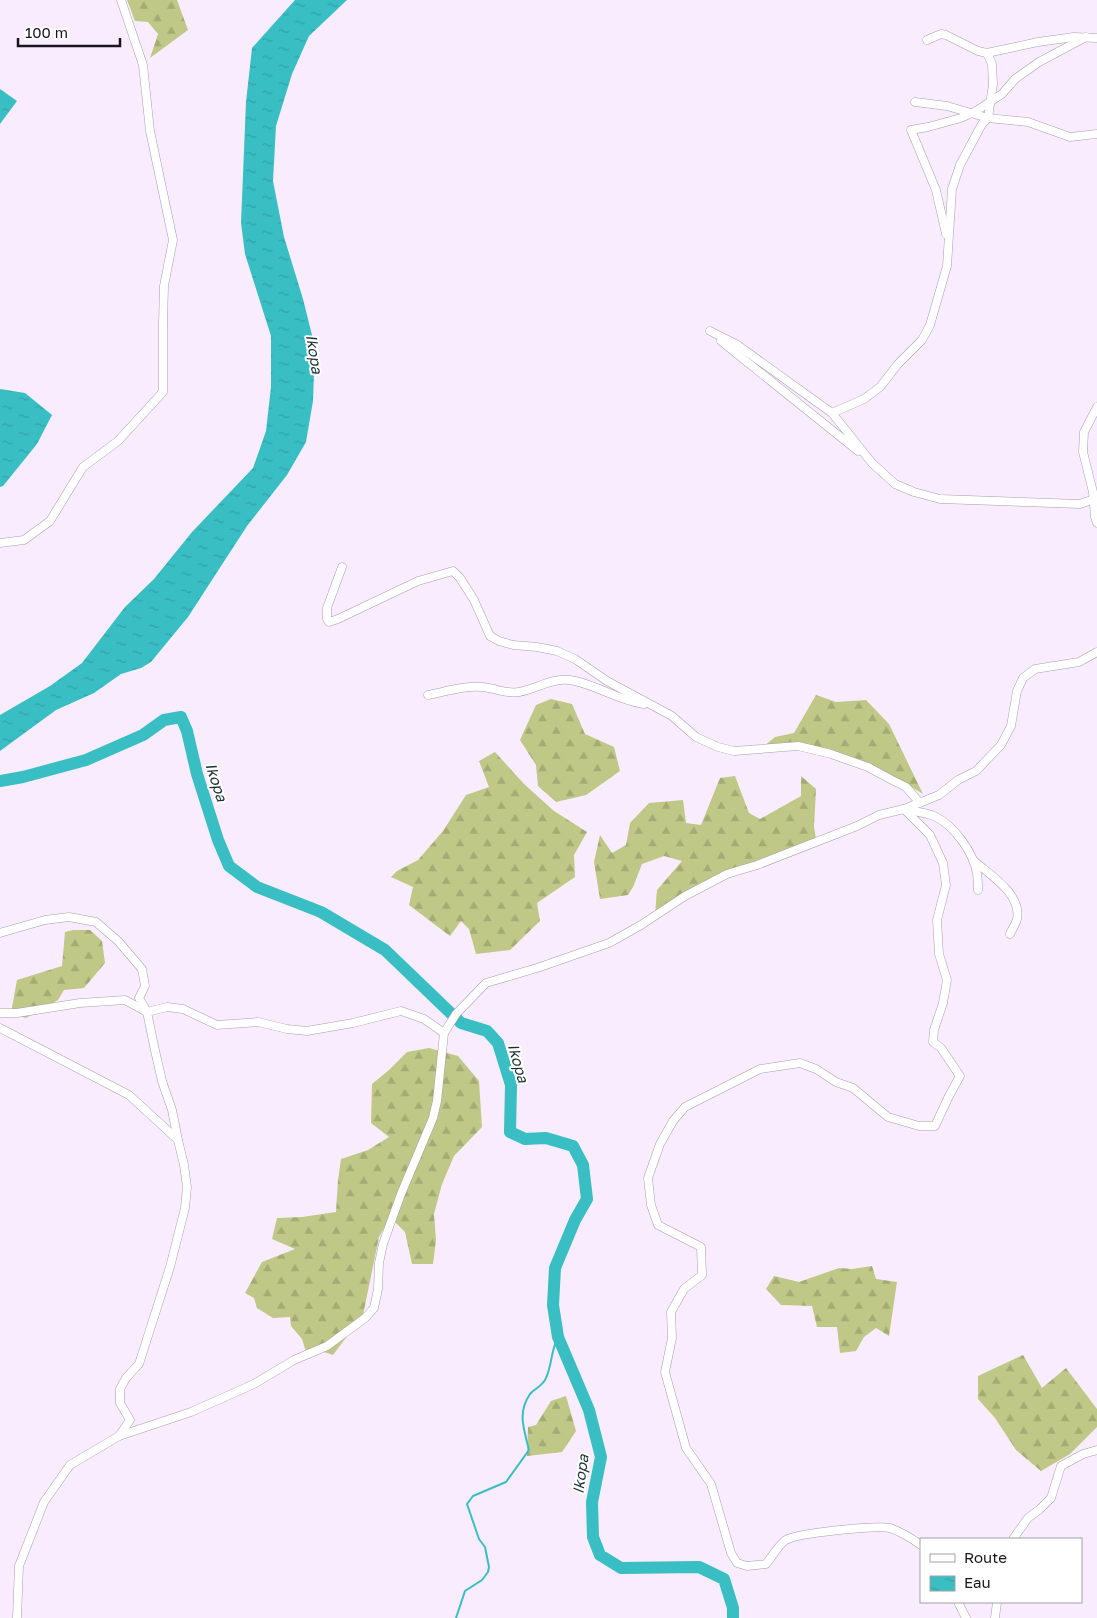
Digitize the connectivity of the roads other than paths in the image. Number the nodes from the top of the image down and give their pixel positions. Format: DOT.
graph roads {
  1 [pos="121,0"];
  2 [pos="1086,37"];
  3 [pos="1097,38"];
  4 [pos="927,40"];
  5 [pos="987,53"];
  6 [pos="991,101"];
  7 [pos="915,102"];
  8 [pos="972,113"];
  9 [pos="988,118"];
  10 [pos="1097,134"];
  11 [pos="948,248"];
  12 [pos="1097,407"];
  13 [pos="832,413"];
  14 [pos="872,463"];
  15 [pos="1096,500"];
  16 [pos="1097,523"];
  17 [pos="0,543"];
  18 [pos="342,567"];
  19 [pos="1097,652"];
  20 [pos="428,695"];
  21 [pos="649,704"];
  22 [pos="920,803"];
  23 [pos="904,809"];
  24 [pos="973,859"];
  25 [pos="978,890"];
  26 [pos="0,934"];
  27 [pos="1010,934"];
  28 [pos="147,1012"];
  29 [pos="0,1013"];
  30 [pos="0,1028"];
  31 [pos="444,1033"];
  32 [pos="178,1140"];
  33 [pos="119,1436"];
  34 [pos="1097,1450"];
  35 [pos="1014,1538"];
  36 [pos="920,1544"];
  37 [pos="958,1603"];
  38 [pos="997,1603"];
  39 [pos="16,1618"];
  40 [pos="966,1618"];
  41 [pos="995,1618"];
  1 -- 17 [label="street"];
  2 -- 3 [label="street"];
  2 -- 5 [label="street"];
  2 -- 6 [label="street"];
  4 -- 5 [label="street"];
  5 -- 6 [label="street"];
  6 -- 8 [label="street"];
  6 -- 9 [label="street"];
  7 -- 8 [label="street"];
  8 -- 9 [label="street"];
  8 -- 11 [label="street"];
  9 -- 10 [label="street"];
  9 -- 11 [label="street"];
  11 -- 13 [label="street"];
  12 -- 15 [label="street"];
  13 -- 14 [label="street"];
  13 -- 14 [label="street"];
  14 -- 15 [label="street"];
  15 -- 16 [label="street"];
  18 -- 21 [label="street"];
  19 -- 22 [label="street"];
  20 -- 21 [label="street"];
  21 -- 22 [label="street"];
  22 -- 23 [label="street"];
  23 -- 24 [label="street"];
  23 -- 31 [label="street"];
  23 -- 36 [label="street"];
  24 -- 25 [label="street"];
  24 -- 27 [label="street"];
  26 -- 28 [label="street"];
  28 -- 29 [label="street"];
  28 -- 31 [label="street"];
  28 -- 32 [label="street"];
  30 -- 32 [label="street"];
  31 -- 33 [label="street"];
  32 -- 33 [label="street"];
  33 -- 39 [label="street"];
  34 -- 35 [label="street"];
  37 -- 40 [label="street"];
  38 -- 41 [label="street"];
}
